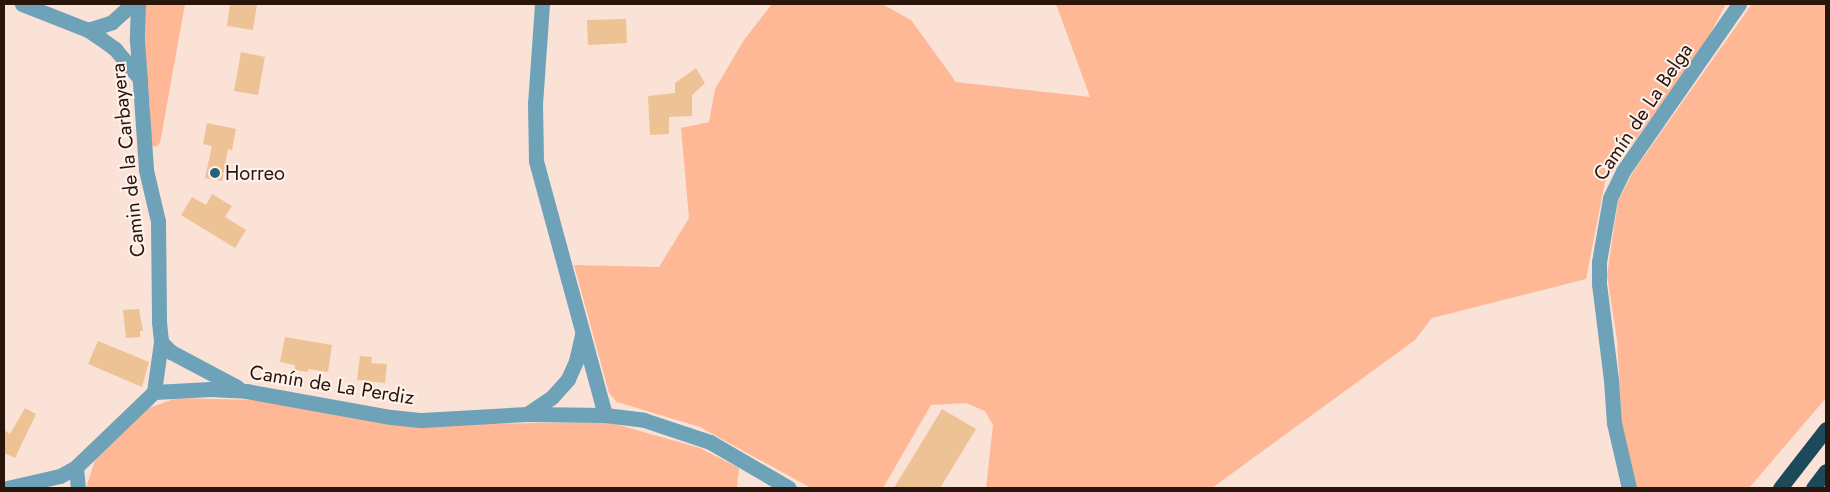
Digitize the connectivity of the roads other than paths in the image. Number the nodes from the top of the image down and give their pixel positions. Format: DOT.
graph roads {
  1 [pos="22,4"];
  2 [pos="132,4"];
  3 [pos="138,4"];
  4 [pos="542,4"];
  5 [pos="1739,4"];
  6 [pos="88,30"];
  7 [pos="140,79"];
  8 [pos="582,328"];
  9 [pos="161,342"];
  10 [pos="246,391"];
  11 [pos="154,392"];
  12 [pos="527,414"];
  13 [pos="605,415"];
  14 [pos="1826,429"];
  15 [pos="76,467"];
  16 [pos="1826,471"];
  17 [pos="7,488"];
  18 [pos="78,488"];
  19 [pos="789,488"];
  20 [pos="1629,488"];
  21 [pos="1780,488"];
  22 [pos="1813,488"];
  1 -- 6 [label="street"];
  2 -- 6 [label="street"];
  3 -- 7 [label="street, Camin de la Carbayera"];
  4 -- 8 [label="street"];
  5 -- 20 [label="street, Camín de La Belga"];
  6 -- 7 [label="street"];
  7 -- 9 [label="street, Camin de la Carbayera"];
  8 -- 12 [label="street"];
  8 -- 13 [label="street"];
  9 -- 10 [label="street"];
  9 -- 11 [label="street, Camin de la Carbayera"];
  10 -- 11 [label="street, Camín de La Perdiz"];
  10 -- 12 [label="street, Camín de La Perdiz"];
  11 -- 15 [label="street"];
  12 -- 13 [label="street, Camín de La Perdiz"];
  13 -- 19 [label="street, Camín de La Perdiz"];
  14 -- 21 [label="highway"];
  15 -- 17 [label="street"];
  15 -- 18 [label="street"];
  16 -- 22 [label="highway"];
}
